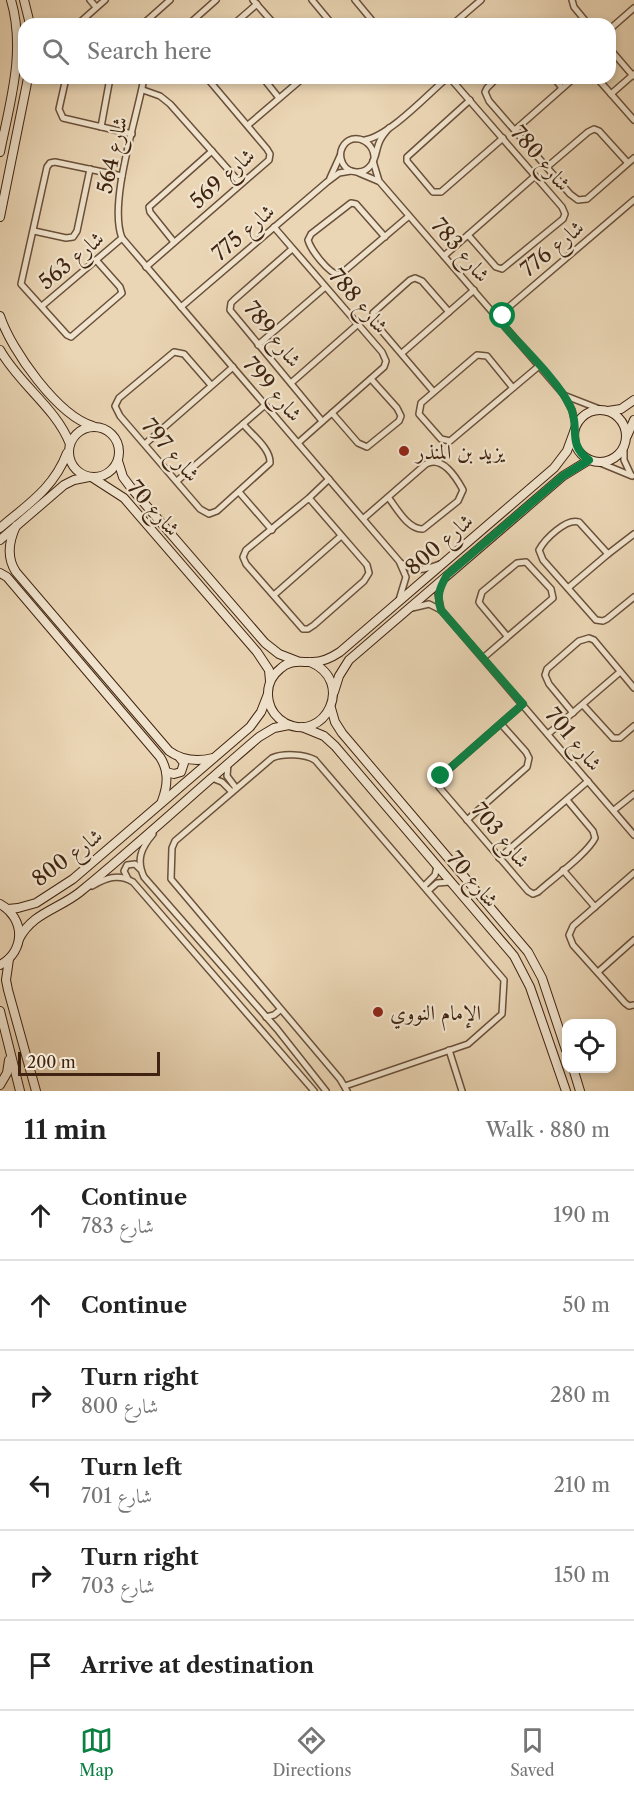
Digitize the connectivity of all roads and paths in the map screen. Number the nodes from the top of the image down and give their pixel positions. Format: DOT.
graph roads {
  1 [pos="11,0"];
  2 [pos="24,0"];
  3 [pos="90,0"];
  4 [pos="105,0"];
  5 [pos="312,0"];
  6 [pos="355,0"];
  7 [pos="482,0"];
  8 [pos="572,0"];
  9 [pos="168,1"];
  10 [pos="213,1"];
  11 [pos="255,2"];
  12 [pos="96,7"];
  13 [pos="634,8"];
  14 [pos="28,18"];
  15 [pos="84,18"];
  16 [pos="150,18"];
  17 [pos="195,18"];
  18 [pos="240,18"];
  19 [pos="269,18"];
  20 [pos="327,18"];
  21 [pos="368,18"];
  22 [pos="460,18"];
  23 [pos="583,18"];
  24 [pos="616,24"];
  25 [pos="616,56"];
  26 [pos="633,75"];
  27 [pos="26,84"];
  28 [pos="65,84"];
  29 [pos="109,84"];
  30 [pos="143,84"];
  31 [pos="212,84"];
  32 [pos="268,84"];
  33 [pos="296,84"];
  34 [pos="441,84"];
  35 [pos="454,84"];
  36 [pos="491,84"];
  37 [pos="559,84"];
  38 [pos="566,84"];
  39 [pos="602,84"];
  40 [pos="562,88"];
  41 [pos="142,90"];
  42 [pos="611,94"];
  43 [pos="279,98"];
  44 [pos="470,100"];
  45 [pos="633,117"];
  46 [pos="248,125"];
  47 [pos="101,127"];
  48 [pos="389,128"];
  49 [pos="515,130"];
  50 [pos="132,134"];
  51 [pos="503,138"];
  52 [pos="365,140"];
  53 [pos="212,151"];
  54 [pos="0,152"];
  55 [pos="340,154"];
  56 [pos="634,158"];
  57 [pos="374,160"];
  58 [pos="628,163"];
  59 [pos="547,167"];
  60 [pos="90,169"];
  61 [pos="353,172"];
  62 [pos="122,176"];
  63 [pos="535,176"];
  64 [pos="327,182"];
  65 [pos="379,182"];
  66 [pos="241,184"];
  67 [pos="634,200"];
  68 [pos="409,216"];
  69 [pos="0,217"];
  70 [pos="274,227"];
  71 [pos="34,231"];
  72 [pos="468,235"];
  73 [pos="385,237"];
  74 [pos="122,238"];
  75 [pos="174,242"];
  76 [pos="292,249"];
  77 [pos="444,256"];
  78 [pos="96,260"];
  79 [pos="146,267"];
  80 [pos="324,288"];
  81 [pos="474,290"];
  82 [pos="42,306"];
  83 [pos="181,307"];
  84 [pos="449,312"];
  85 [pos="0,316"];
  86 [pos="357,325"];
  87 [pos="505,327"];
  88 [pos="0,332"];
  89 [pos="258,345"];
  90 [pos="0,350"];
  91 [pos="17,353"];
  92 [pos="402,353"];
  93 [pos="539,366"];
  94 [pos="233,367"];
  95 [pos="371,379"];
  96 [pos="291,383"];
  97 [pos="211,385"];
  98 [pos="513,388"];
  99 [pos="433,391"];
  100 [pos="564,395"];
  101 [pos="634,400"];
  102 [pos="265,405"];
  103 [pos="605,411"];
  104 [pos="332,413"];
  105 [pos="634,420"];
  106 [pos="322,421"];
  107 [pos="243,424"];
  108 [pos="102,428"];
  109 [pos="575,430"];
  110 [pos="625,442"];
  111 [pos="298,443"];
  112 [pos="145,444"];
  113 [pos="69,447"];
  114 [pos="118,461"];
  115 [pos="594,461"];
  116 [pos="633,477"];
  117 [pos="91,478"];
  118 [pos="329,479"];
  119 [pos="177,481"];
  120 [pos="239,492"];
  121 [pos="388,497"];
  122 [pos="309,498"];
  123 [pos="364,518"];
  124 [pos="16,526"];
  125 [pos="0,528"];
  126 [pos="272,530"];
  127 [pos="634,534"];
  128 [pos="341,537"];
  129 [pos="0,540"];
  130 [pos="608,554"];
  131 [pos="0,555"];
  132 [pos="10,558"];
  133 [pos="399,561"];
  134 [pos="444,562"];
  135 [pos="0,573"];
  136 [pos="447,575"];
  137 [pos="568,588"];
  138 [pos="274,595"];
  139 [pos="634,597"];
  140 [pos="397,604"];
  141 [pos="441,610"];
  142 [pos="405,611"];
  143 [pos="507,636"];
  144 [pos="483,658"];
  145 [pos="297,661"];
  146 [pos="310,662"];
  147 [pos="621,672"];
  148 [pos="270,681"];
  149 [pos="634,688"];
  150 [pos="333,693"];
  151 [pos="268,694"];
  152 [pos="523,704"];
  153 [pos="583,705"];
  154 [pos="331,708"];
  155 [pos="573,713"];
  156 [pos="501,724"];
  157 [pos="291,725"];
  158 [pos="634,726"];
  159 [pos="302,727"];
  160 [pos="548,734"];
  161 [pos="180,758"];
  162 [pos="216,758"];
  163 [pos="228,764"];
  164 [pos="166,772"];
  165 [pos="212,778"];
  166 [pos="588,781"];
  167 [pos="234,790"];
  168 [pos="634,794"];
  169 [pos="567,800"];
  170 [pos="161,804"];
  171 [pos="614,810"];
  172 [pos="168,817"];
  173 [pos="467,820"];
  174 [pos="634,835"];
  175 [pos="499,858"];
  176 [pos="437,866"];
  177 [pos="563,870"];
  178 [pos="141,871"];
  179 [pos="633,876"];
  180 [pos="128,879"];
  181 [pos="452,882"];
  182 [pos="426,888"];
  183 [pos="77,894"];
  184 [pos="4,906"];
  185 [pos="595,907"];
  186 [pos="20,939"];
  187 [pos="634,940"];
  188 [pos="9,959"];
  189 [pos="0,964"];
  190 [pos="597,972"];
  191 [pos="634,1005"];
  192 [pos="0,1011"];
  193 [pos="282,1012"];
  194 [pos="266,1017"];
  195 [pos="277,1029"];
  196 [pos="562,1036"];
  197 [pos="449,1050"];
  198 [pos="10,1053"];
  199 [pos="575,1073"];
  200 [pos="0,1087"];
  201 [pos="346,1089"];
  202 [pos="8,1090"];
  203 [pos="21,1091"];
  204 [pos="36,1091"];
  205 [pos="314,1091"];
  206 [pos="326,1091"];
  207 [pos="462,1091"];
  208 [pos="566,1091"];
  209 [pos="580,1091"];
  1 -- 54 [label="main road"];
  2 -- 14 [label="main road"];
  3 -- 12 [label="street"];
  4 -- 12 [label="street"];
  5 -- 20 [label="street"];
  6 -- 21 [label="street"];
  7 -- 22 [label="street"];
  8 -- 23 [label="street"];
  9 -- 16 [label="street"];
  10 -- 17 [label="street"];
  11 -- 18 [label="street"];
  11 -- 19 [label="street"];
  12 -- 15 [label="street"];
  13 -- 24 [label="street"];
  25 -- 26 [label="street"];
  26 -- 42 [label="street"];
  27 -- 69 [label="main road"];
  28 -- 47 [label="street"];
  29 -- 47 [label="street"];
  30 -- 41 [label="street, شارع 564"];
  31 -- 46 [label="street, شارع 569"];
  32 -- 43 [label="street"];
  33 -- 43 [label="street"];
  34 -- 48 [label="street"];
  35 -- 44 [label="street, شارع 780"];
  36 -- 49 [label="street"];
  37 -- 40 [label="street"];
  38 -- 40 [label="street"];
  39 -- 42 [label="street"];
  40 -- 49 [label="street"];
  41 -- 50 [label="street, شارع 564"];
  41 -- 53 [label="street"];
  42 -- 45 [label="street"];
  43 -- 46 [label="street"];
  44 -- 51 [label="street, شارع 780"];
  44 -- 51 [label="street"];
  46 -- 66 [label="street, شارع 569"];
  47 -- 50 [label="street"];
  48 -- 52 [label="street"];
  48 -- 57 [label="street"];
  49 -- 59 [label="street"];
  50 -- 62 [label="street, شارع 564"];
  51 -- 63 [label="street, شارع 780"];
  52 -- 55 [label="street"];
  52 -- 57 [label="street"];
  53 -- 66 [label="street"];
  53 -- 75 [label="street"];
  55 -- 61 [label="street"];
  55 -- 64 [label="street, شارع 775"];
  56 -- 58 [label="street"];
  57 -- 61 [label="street"];
  57 -- 65 [label="street, شارع 783"];
  58 -- 59 [label="street"];
  58 -- 59 [label="street"];
  60 -- 62 [label="street"];
  60 -- 71 [label="street"];
  60 -- 71 [label="street"];
  61 -- 64 [label="street, شارع 775"];
  61 -- 65 [label="street, شارع 783"];
  62 -- 74 [label="street, شارع 564"];
  63 -- 72 [label="street"];
  63 -- 72 [label="street, شارع 780"];
  64 -- 70 [label="street, شارع 775"];
  65 -- 68 [label="street, شارع 783"];
  66 -- 75 [label="street, شارع 569"];
  67 -- 87 [label="street, شارع 776"];
  68 -- 73 [label="street"];
  68 -- 77 [label="street, شارع 783"];
  70 -- 76 [label="street, شارع 788"];
  70 -- 83 [label="street, شارع 775"];
  71 -- 82 [label="street"];
  72 -- 77 [label="street"];
  73 -- 73 [label="street"];
  74 -- 78 [label="street, شارع 563"];
  74 -- 79 [label="street, شارع 799"];
  75 -- 79 [label="street, شارع 569"];
  76 -- 80 [label="street, شارع 788"];
  76 -- 89 [label="street, شارع 789"];
  77 -- 81 [label="street, شارع 783"];
  78 -- 82 [label="street, شارع 563"];
  78 -- 82 [label="street"];
  79 -- 83 [label="street, شارع 799"];
  80 -- 86 [label="street, شارع 788"];
  80 -- 89 [label="street"];
  81 -- 84 [label="street"];
  81 -- 87 [label="street, شارع 783"];
  83 -- 94 [label="street, شارع 799"];
  84 -- 92 [label="street"];
  84 -- 92 [label="street"];
  85 -- 91 [label="main road"];
  86 -- 95 [label="street, شارع 788"];
  86 -- 96 [label="street"];
  87 -- 93 [label="street, شارع 783"];
  88 -- 91 [label="main road"];
  89 -- 96 [label="street, شارع 789"];
  90 -- 113 [label="main road"];
  91 -- 108 [label="main road"];
  92 -- 99 [label="street"];
  93 -- 98 [label="street"];
  93 -- 100 [label="street, شارع 783"];
  94 -- 97 [label="street"];
  94 -- 102 [label="street, شارع 799"];
  95 -- 104 [label="street, شارع 788"];
  95 -- 104 [label="street"];
  96 -- 106 [label="street, شارع 789"];
  97 -- 112 [label="street"];
  97 -- 112 [label="street, شارع 797"];
  98 -- 99 [label="street"];
  98 -- 99 [label="street"];
  100 -- 103 [label="street, شارع 783"];
  100 -- 109 [label="street, شارع 783"];
  101 -- 103 [label="main road"];
  102 -- 107 [label="street"];
  102 -- 111 [label="street, شارع 799"];
  103 -- 109 [label="main road"];
  103 -- 110 [label="main road"];
  104 -- 106 [label="street, شارع 788"];
  105 -- 110 [label="main road"];
  106 -- 111 [label="street, شارع 788"];
  107 -- 119 [label="street"];
  107 -- 120 [label="street, شارع 797"];
  108 -- 113 [label="main road"];
  108 -- 114 [label="main road"];
  109 -- 115 [label="main road"];
  109 -- 134 [label="main road, شارع 800"];
  110 -- 115 [label="main road"];
  110 -- 116 [label="street"];
  111 -- 118 [label="street, شارع 799"];
  112 -- 119 [label="street, شارع 797"];
  113 -- 117 [label="main road"];
  113 -- 125 [label="main road"];
  114 -- 117 [label="main road"];
  114 -- 145 [label="main road, شارع 70"];
  115 -- 116 [label="street"];
  115 -- 136 [label="main road, شارع 800"];
  117 -- 124 [label="main road"];
  117 -- 148 [label="main road, شارع 70"];
  118 -- 122 [label="street"];
  118 -- 123 [label="street, شارع 799"];
  119 -- 120 [label="street, شارع 797"];
  120 -- 126 [label="street"];
  121 -- 121 [label="street"];
  121 -- 123 [label="street"];
  122 -- 126 [label="street"];
  122 -- 128 [label="street"];
  123 -- 133 [label="street, شارع 799"];
  124 -- 129 [label="main road"];
  124 -- 132 [label="main road"];
  126 -- 138 [label="street"];
  127 -- 130 [label="street"];
  128 -- 138 [label="street"];
  128 -- 138 [label="street"];
  130 -- 137 [label="street"];
  130 -- 137 [label="street"];
  131 -- 132 [label="main road"];
  132 -- 161 [label="main road"];
  133 -- 134 [label="street"];
  133 -- 140 [label="street"];
  134 -- 140 [label="main road, شارع 800"];
  135 -- 164 [label="main road"];
  136 -- 141 [label="street"];
  136 -- 142 [label="main road, شارع 800"];
  137 -- 139 [label="street"];
  140 -- 146 [label="main road, شارع 800"];
  141 -- 142 [label="street"];
  141 -- 144 [label="street, شارع 701"];
  142 -- 150 [label="main road, شارع 800"];
  143 -- 143 [label="street"];
  143 -- 144 [label="street"];
  144 -- 152 [label="street, شارع 701"];
  145 -- 146 [label="main road"];
  145 -- 148 [label="main road"];
  146 -- 150 [label="main road"];
  147 -- 149 [label="street"];
  147 -- 153 [label="street"];
  147 -- 155 [label="street"];
  148 -- 151 [label="main road"];
  150 -- 154 [label="main road"];
  151 -- 157 [label="main road"];
  151 -- 162 [label="main road, شارع 800"];
  152 -- 156 [label="street, شارع 703"];
  152 -- 160 [label="street, شارع 701"];
  153 -- 155 [label="street"];
  153 -- 158 [label="street"];
  154 -- 159 [label="main road"];
  154 -- 196 [label="main road, شارع 70"];
  155 -- 160 [label="street"];
  156 -- 173 [label="street, شارع 703"];
  156 -- 173 [label="street"];
  157 -- 159 [label="main road"];
  157 -- 163 [label="main road, شارع 800"];
  159 -- 176 [label="main road, شارع 70"];
  160 -- 166 [label="street, شارع 701"];
  161 -- 162 [label="main road"];
  161 -- 164 [label="main road"];
  162 -- 170 [label="main road, شارع 800"];
  163 -- 165 [label="main road, شارع 800"];
  163 -- 167 [label="street"];
  164 -- 170 [label="main road"];
  165 -- 167 [label="street"];
  165 -- 172 [label="main road, شارع 800"];
  166 -- 169 [label="street"];
  166 -- 171 [label="street, شارع 701"];
  167 -- 182 [label="street"];
  167 -- 193 [label="street"];
  168 -- 171 [label="street"];
  169 -- 175 [label="street"];
  169 -- 177 [label="street, شارع 703"];
  170 -- 184 [label="main road, شارع 800"];
  171 -- 174 [label="street, شارع 701"];
  172 -- 178 [label="street"];
  172 -- 183 [label="main road, شارع 800"];
  173 -- 175 [label="street, شارع 703"];
  175 -- 177 [label="street, شارع 703"];
  176 -- 181 [label="main road, شارع 70"];
  176 -- 182 [label="street"];
  177 -- 185 [label="street"];
  178 -- 180 [label="street"];
  178 -- 194 [label="street"];
  179 -- 185 [label="street"];
  180 -- 183 [label="street"];
  180 -- 205 [label="street"];
  181 -- 182 [label="street"];
  181 -- 208 [label="main road, شارع 70"];
  182 -- 197 [label="street"];
  183 -- 186 [label="main road, شارع 800"];
  184 -- 186 [label="main road"];
  185 -- 190 [label="street"];
  186 -- 188 [label="main road, شارع 800"];
  187 -- 190 [label="street"];
  188 -- 189 [label="main road"];
  188 -- 204 [label="main road"];
  190 -- 191 [label="street"];
  192 -- 198 [label="main road"];
  193 -- 194 [label="street"];
  193 -- 195 [label="street"];
  193 -- 201 [label="street"];
  194 -- 195 [label="street"];
  195 -- 206 [label="street"];
  197 -- 201 [label="street"];
  197 -- 207 [label="street"];
  198 -- 200 [label="main road"];
  198 -- 203 [label="main road"];
  199 -- 209 [label="main road"];
  200 -- 202 [label="main road"];
}
